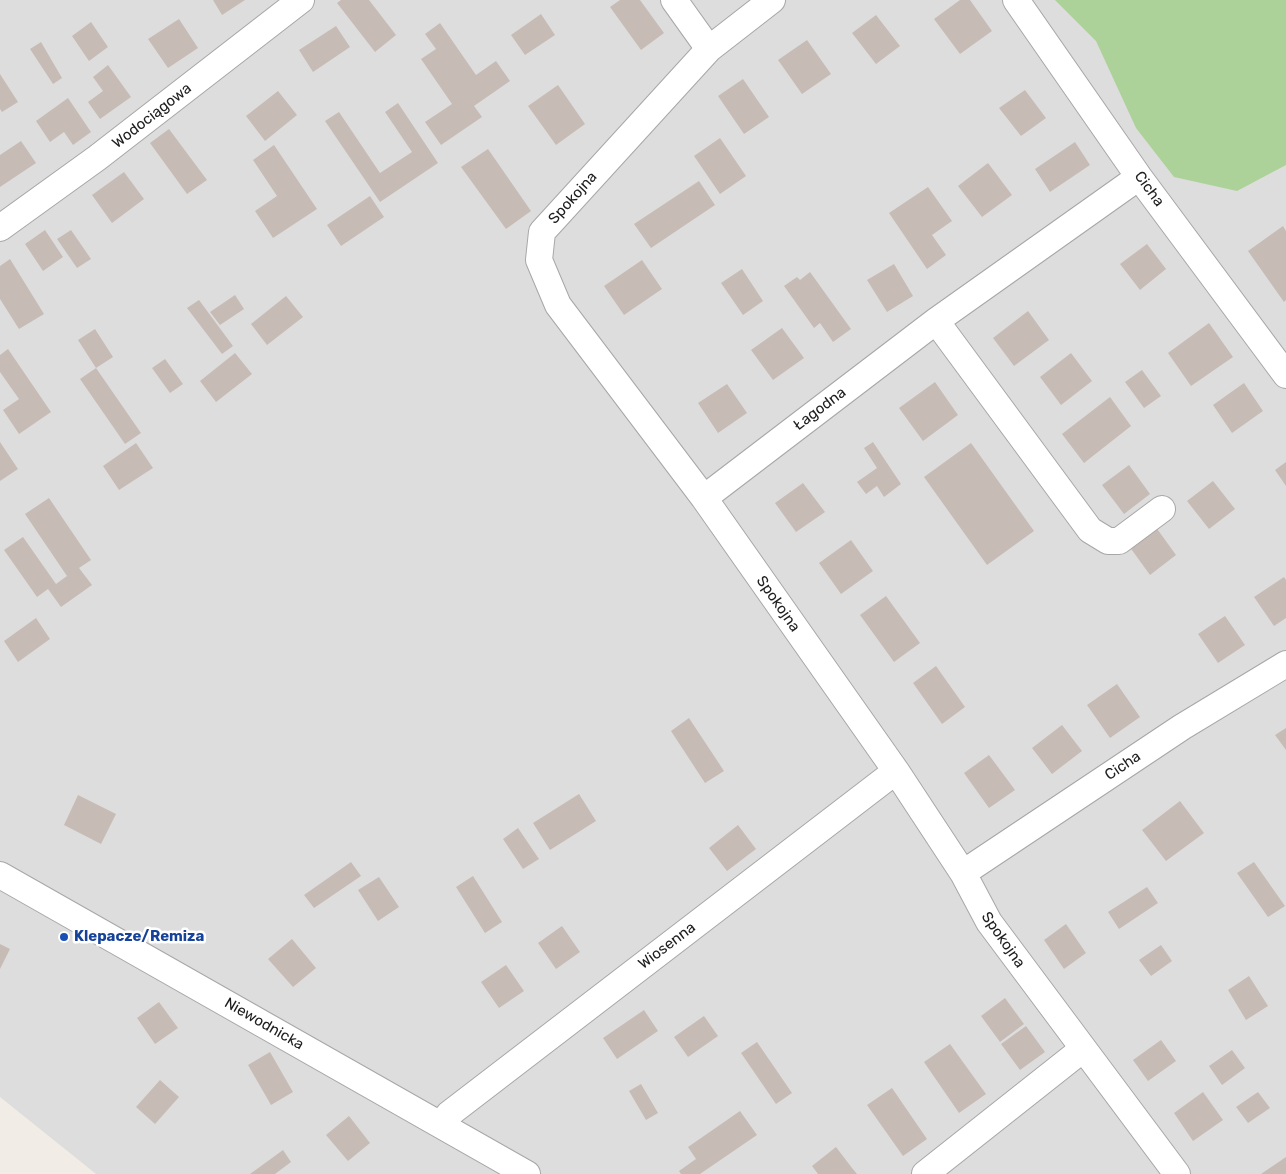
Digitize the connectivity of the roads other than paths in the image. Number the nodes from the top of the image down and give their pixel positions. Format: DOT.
graph roads {
  1 [pos="301,0"];
  2 [pos="674,0"];
  3 [pos="772,0"];
  4 [pos="1016,0"];
  5 [pos="709,49"];
  6 [pos="1139,177"];
  7 [pos="0,228"];
  8 [pos="936,321"];
  9 [pos="1286,375"];
  10 [pos="704,498"];
  11 [pos="1162,509"];
  12 [pos="1286,664"];
  13 [pos="896,771"];
  14 [pos="963,873"];
  15 [pos="0,875"];
  16 [pos="1083,1049"];
  17 [pos="441,1124"];
  18 [pos="527,1174"];
  19 [pos="925,1174"];
  20 [pos="1177,1174"];
  1 -- 7 [label="street, Wodociągowa"];
  2 -- 5 [label="street"];
  3 -- 5 [label="street"];
  4 -- 6 [label="street, Cicha"];
  5 -- 10 [label="street, Spokojna"];
  6 -- 8 [label="street, Łagodna"];
  6 -- 9 [label="street, Cicha"];
  8 -- 10 [label="street, Łagodna"];
  8 -- 11 [label="street"];
  10 -- 13 [label="street, Spokojna"];
  12 -- 14 [label="street, Cicha"];
  13 -- 14 [label="street, Spokojna"];
  13 -- 17 [label="street, Wiosenna"];
  14 -- 16 [label="street, Spokojna"];
  15 -- 17 [label="street, Niewodnicka"];
  16 -- 19 [label="street"];
  16 -- 20 [label="street, Spokojna"];
  17 -- 18 [label="street, Niewodnicka"];
}
